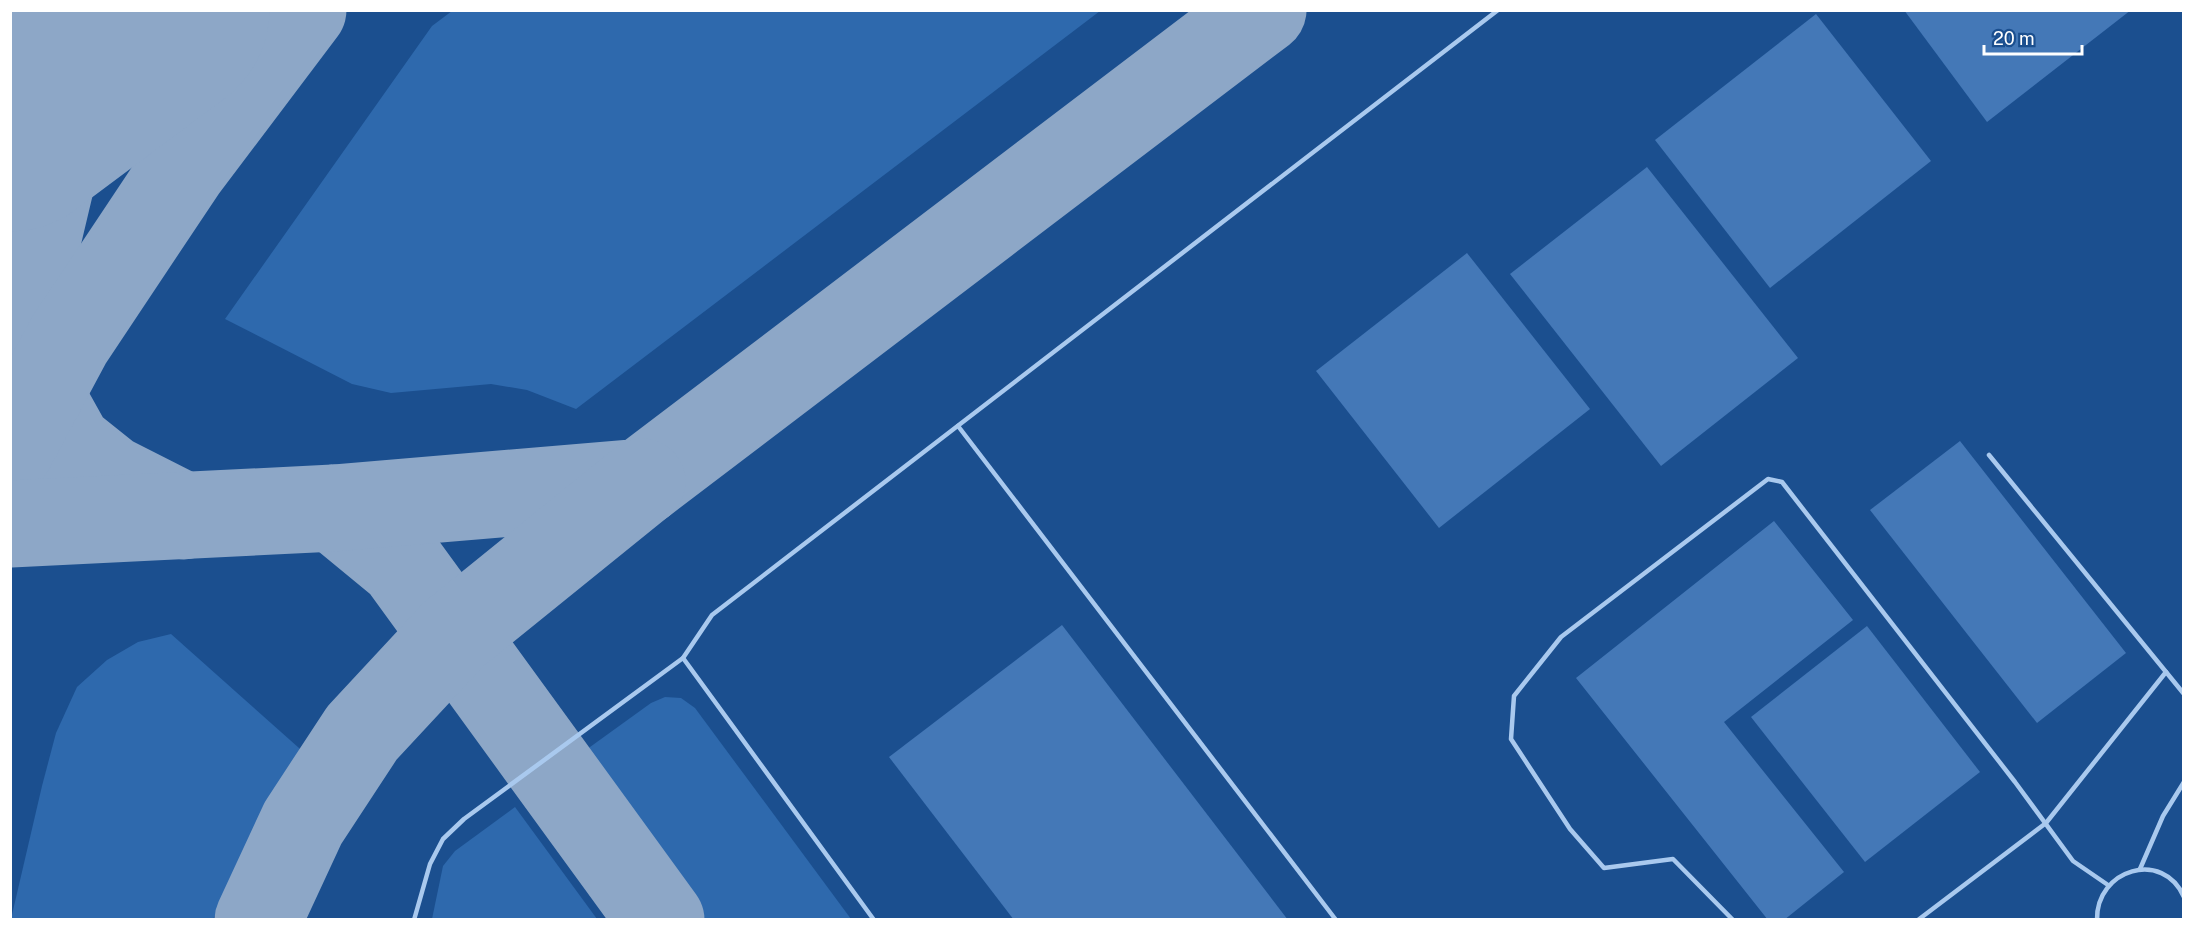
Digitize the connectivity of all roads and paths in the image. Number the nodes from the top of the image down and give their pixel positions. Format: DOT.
graph roads {
  1 [pos="1498,10"];
  2 [pos="958,426"];
  3 [pos="1989,455"];
  4 [pos="683,658"];
  5 [pos="2166,672"];
  6 [pos="2184,694"];
  7 [pos="2184,782"];
  8 [pos="2046,823"];
  9 [pos="2140,869"];
  10 [pos="2108,885"];
  11 [pos="2184,897"];
  12 [pos="414,920"];
  13 [pos="874,920"];
  14 [pos="1336,920"];
  15 [pos="1733,920"];
  16 [pos="1918,920"];
  17 [pos="2097,920"];
  1 -- 2 [label="lane"];
  2 -- 4 [label="lane"];
  2 -- 14 [label="lane"];
  3 -- 5 [label="lane"];
  4 -- 12 [label="lane"];
  4 -- 13 [label="lane"];
  5 -- 6 [label="lane"];
  5 -- 8 [label="lane"];
  7 -- 9 [label="lane"];
  8 -- 10 [label="lane"];
  8 -- 15 [label="lane"];
  8 -- 16 [label="lane"];
  9 -- 10 [label="lane"];
  9 -- 11 [label="lane"];
  10 -- 17 [label="lane"];
}
